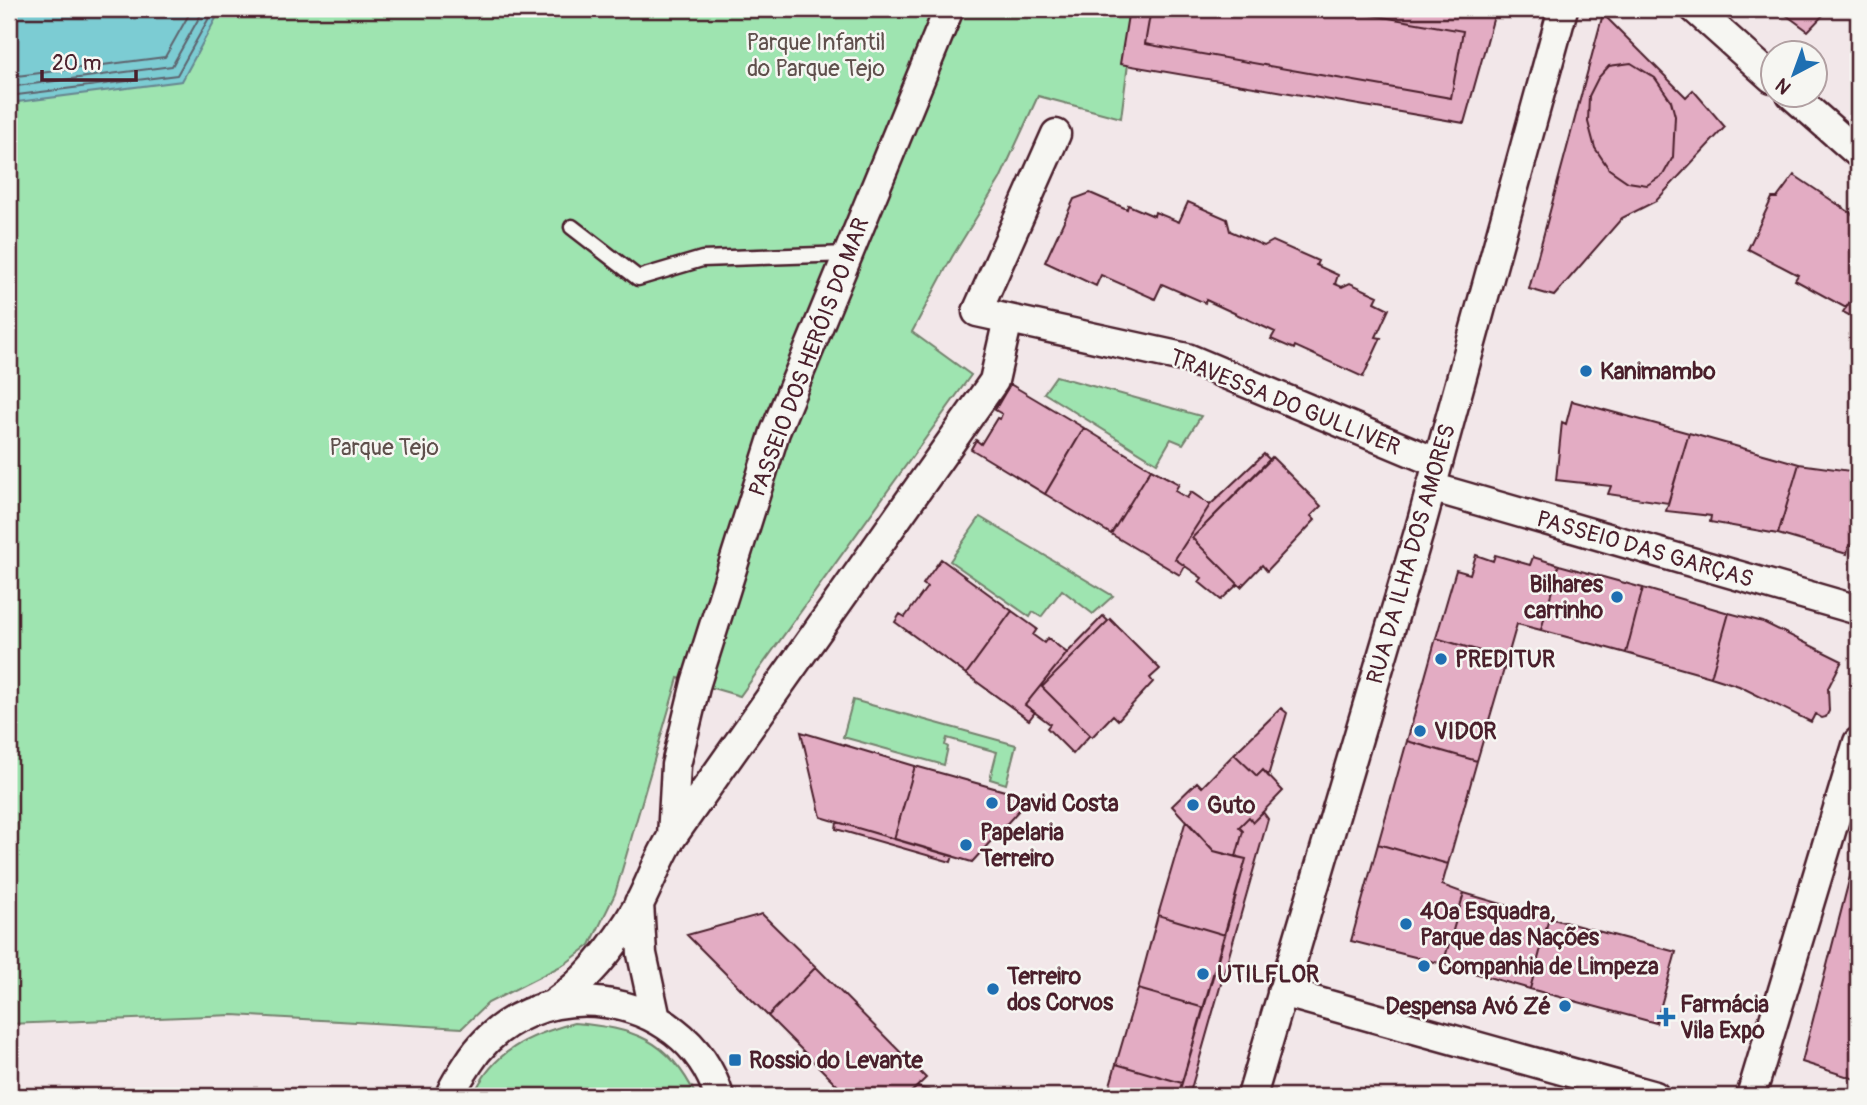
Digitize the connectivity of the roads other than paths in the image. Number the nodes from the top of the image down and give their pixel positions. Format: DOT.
graph roads {
  1 [pos="949,9"];
  2 [pos="1563,9"];
  3 [pos="1695,9"];
  4 [pos="1758,65"];
  5 [pos="1807,108"];
  6 [pos="1056,134"];
  7 [pos="1858,153"];
  8 [pos="572,227"];
  9 [pos="848,254"];
  10 [pos="1008,319"];
  11 [pos="1435,475"];
  12 [pos="1858,610"];
  13 [pos="1858,742"];
  14 [pos="672,837"];
  15 [pos="639,903"];
  16 [pos="1282,992"];
  17 [pos="553,1004"];
  18 [pos="656,1019"];
  19 [pos="450,1096"];
  20 [pos="719,1096"];
  21 [pos="1252,1096"];
  22 [pos="1655,1096"];
  23 [pos="1751,1096"];
  1 -- 9 [label="street, PASSEIO DOS HERÓIS DO MAR"];
  2 -- 11 [label="street, RUA DA ILHA DOS AMORES"];
  3 -- 4 [label="street"];
  5 -- 7 [label="street"];
  6 -- 10 [label="street, TRAVESSA DO GULLIVER"];
  8 -- 9 [label="lane"];
  9 -- 14 [label="street, PASSEIO DOS HERÓIS DO MAR"];
  10 -- 11 [label="street, TRAVESSA DO GULLIVER"];
  10 -- 14 [label="street, PASSEIO DOS HERÓIS DO MAR"];
  11 -- 12 [label="street, PASSEIO DAS GARÇAS"];
  11 -- 16 [label="street, RUA DA ILHA DOS AMORES"];
  13 -- 23 [label="street"];
  14 -- 15 [label="street, PASSEIO DOS HERÓIS DO MAR"];
  15 -- 17 [label="street, PASSEIO DOS HERÓIS DO MAR"];
  15 -- 18 [label="street, PASSEIO DOS HERÓIS DO MAR"];
  16 -- 21 [label="street, RUA DA ILHA DOS AMORES"];
  16 -- 22 [label="street"];
  17 -- 18 [label="street"];
  17 -- 19 [label="street"];
  18 -- 20 [label="street"];
}
